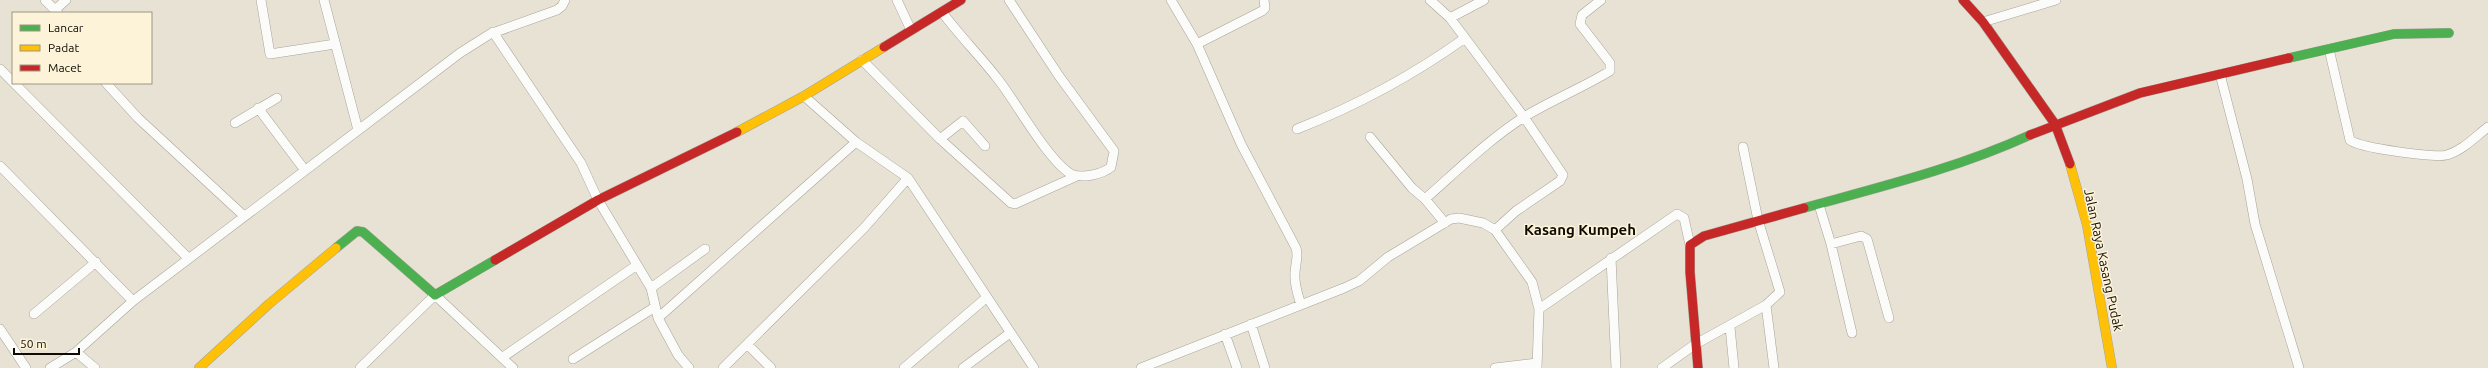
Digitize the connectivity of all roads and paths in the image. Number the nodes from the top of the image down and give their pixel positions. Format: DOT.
graph roads {
  1 [pos="45,0"];
  2 [pos="66,0"];
  3 [pos="261,0"];
  4 [pos="324,0"];
  5 [pos="565,0"];
  6 [pos="897,0"];
  7 [pos="961,0"];
  8 [pos="1009,0"];
  9 [pos="1264,0"];
  10 [pos="1430,0"];
  11 [pos="1484,0"];
  12 [pos="1601,0"];
  13 [pos="1963,0"];
  14 [pos="2056,0"];
  15 [pos="1175,1"];
  16 [pos="57,11"];
  17 [pos="942,12"];
  18 [pos="1450,18"];
  19 [pos="1983,22"];
  20 [pos="911,30"];
  21 [pos="493,32"];
  22 [pos="2449,32"];
  23 [pos="1465,38"];
  24 [pos="335,44"];
  25 [pos="1197,44"];
  26 [pos="2330,49"];
  27 [pos="862,60"];
  28 [pos="0,68"];
  29 [pos="2220,74"];
  30 [pos="12,81"];
  31 [pos="15,84"];
  32 [pos="107,84"];
  33 [pos="804,96"];
  34 [pos="277,98"];
  35 [pos="258,108"];
  36 [pos="1524,117"];
  37 [pos="235,123"];
  38 [pos="2055,124"];
  39 [pos="2488,127"];
  40 [pos="1297,129"];
  41 [pos="358,130"];
  42 [pos="1370,137"];
  43 [pos="940,139"];
  44 [pos="856,142"];
  45 [pos="985,146"];
  46 [pos="1743,146"];
  47 [pos="0,166"];
  48 [pos="304,169"];
  49 [pos="1077,176"];
  50 [pos="908,178"];
  51 [pos="1425,199"];
  52 [pos="598,200"];
  53 [pos="1819,205"];
  54 [pos="243,215"];
  55 [pos="1758,220"];
  56 [pos="1445,223"];
  57 [pos="1495,230"];
  58 [pos="1831,244"];
  59 [pos="1690,245"];
  60 [pos="705,249"];
  61 [pos="188,258"];
  62 [pos="1611,258"];
  63 [pos="96,262"];
  64 [pos="637,265"];
  65 [pos="651,288"];
  66 [pos="435,295"];
  67 [pos="986,298"];
  68 [pos="133,301"];
  69 [pos="1766,305"];
  70 [pos="1302,306"];
  71 [pos="655,307"];
  72 [pos="1539,309"];
  73 [pos="34,314"];
  74 [pos="658,318"];
  75 [pos="1889,318"];
  76 [pos="1252,324"];
  77 [pos="1730,327"];
  78 [pos="0,329"];
  79 [pos="1010,333"];
  80 [pos="1852,333"];
  81 [pos="1225,334"];
  82 [pos="748,345"];
  83 [pos="1694,345"];
  84 [pos="76,352"];
  85 [pos="503,357"];
  86 [pos="572,359"];
  87 [pos="1537,366"];
  88 [pos="26,368"];
  89 [pos="50,368"];
  90 [pos="95,368"];
  91 [pos="200,368"];
  92 [pos="360,368"];
  93 [pos="513,368"];
  94 [pos="689,368"];
  95 [pos="723,368"];
  96 [pos="771,368"];
  97 [pos="904,368"];
  98 [pos="963,368"];
  99 [pos="1034,368"];
  100 [pos="1141,368"];
  101 [pos="1237,368"];
  102 [pos="1265,368"];
  103 [pos="1495,368"];
  104 [pos="1616,368"];
  105 [pos="1662,368"];
  106 [pos="1698,368"];
  107 [pos="1734,368"];
  108 [pos="1774,368"];
  109 [pos="2112,368"];
  110 [pos="2299,368"];
  1 -- 16 [label="street"];
  2 -- 16 [label="street"];
  3 -- 24 [label="street"];
  4 -- 24 [label="street"];
  5 -- 21 [label="street"];
  6 -- 20 [label="street"];
  7 -- 17 [label="street"];
  8 -- 49 [label="street"];
  9 -- 25 [label="street"];
  10 -- 18 [label="street"];
  11 -- 18 [label="street"];
  12 -- 36 [label="street"];
  13 -- 19 [label="street, Jalan Raya Kasang Pudak"];
  14 -- 19 [label="street"];
  15 -- 25 [label="street"];
  17 -- 20 [label="street"];
  17 -- 49 [label="street"];
  18 -- 23 [label="street"];
  19 -- 38 [label="street, Jalan Raya Kasang Pudak"];
  20 -- 27 [label="street"];
  21 -- 41 [label="street"];
  21 -- 52 [label="street"];
  22 -- 26 [label="street"];
  23 -- 36 [label="street"];
  23 -- 40 [label="street"];
  24 -- 41 [label="street"];
  25 -- 70 [label="street"];
  26 -- 29 [label="street"];
  26 -- 39 [label="street"];
  27 -- 33 [label="street"];
  27 -- 43 [label="street"];
  28 -- 30 [label="street"];
  29 -- 38 [label="street"];
  29 -- 110 [label="street"];
  31 -- 61 [label="street"];
  32 -- 54 [label="street"];
  33 -- 44 [label="street"];
  33 -- 52 [label="street"];
  34 -- 35 [label="street"];
  35 -- 37 [label="street"];
  35 -- 48 [label="street"];
  36 -- 51 [label="street"];
  36 -- 57 [label="street"];
  38 -- 53 [label="street"];
  38 -- 109 [label="street, Jalan Raya Kasang Pudak"];
  41 -- 48 [label="street"];
  42 -- 51 [label="street"];
  43 -- 45 [label="street"];
  43 -- 49 [label="street"];
  44 -- 50 [label="street"];
  44 -- 74 [label="street"];
  46 -- 55 [label="street"];
  47 -- 63 [label="street"];
  48 -- 54 [label="street"];
  50 -- 67 [label="street"];
  50 -- 82 [label="street"];
  51 -- 56 [label="street"];
  52 -- 64 [label="street"];
  52 -- 66 [label="street"];
  53 -- 55 [label="street"];
  53 -- 58 [label="street"];
  54 -- 61 [label="street"];
  55 -- 59 [label="street"];
  55 -- 69 [label="street"];
  56 -- 57 [label="street"];
  56 -- 70 [label="street"];
  57 -- 72 [label="street"];
  58 -- 75 [label="street"];
  58 -- 80 [label="street"];
  59 -- 62 [label="street"];
  59 -- 83 [label="street"];
  60 -- 65 [label="street"];
  61 -- 68 [label="street"];
  62 -- 72 [label="street"];
  62 -- 104 [label="street"];
  63 -- 68 [label="street"];
  63 -- 73 [label="street"];
  64 -- 65 [label="street"];
  64 -- 85 [label="street"];
  65 -- 71 [label="street"];
  66 -- 85 [label="street"];
  66 -- 91 [label="street"];
  66 -- 92 [label="street"];
  67 -- 79 [label="street"];
  67 -- 97 [label="street"];
  68 -- 84 [label="street"];
  69 -- 77 [label="street"];
  69 -- 108 [label="street"];
  70 -- 76 [label="street"];
  71 -- 74 [label="street"];
  71 -- 86 [label="street"];
  72 -- 87 [label="street"];
  74 -- 94 [label="street"];
  76 -- 81 [label="street"];
  76 -- 102 [label="street"];
  77 -- 83 [label="street"];
  77 -- 107 [label="street"];
  78 -- 88 [label="street"];
  79 -- 98 [label="street"];
  79 -- 99 [label="street"];
  81 -- 100 [label="street"];
  81 -- 101 [label="street"];
  82 -- 95 [label="street"];
  82 -- 96 [label="street"];
  83 -- 105 [label="street"];
  83 -- 106 [label="street"];
  84 -- 89 [label="street"];
  84 -- 90 [label="street"];
  85 -- 93 [label="street"];
  87 -- 103 [label="street"];
}
